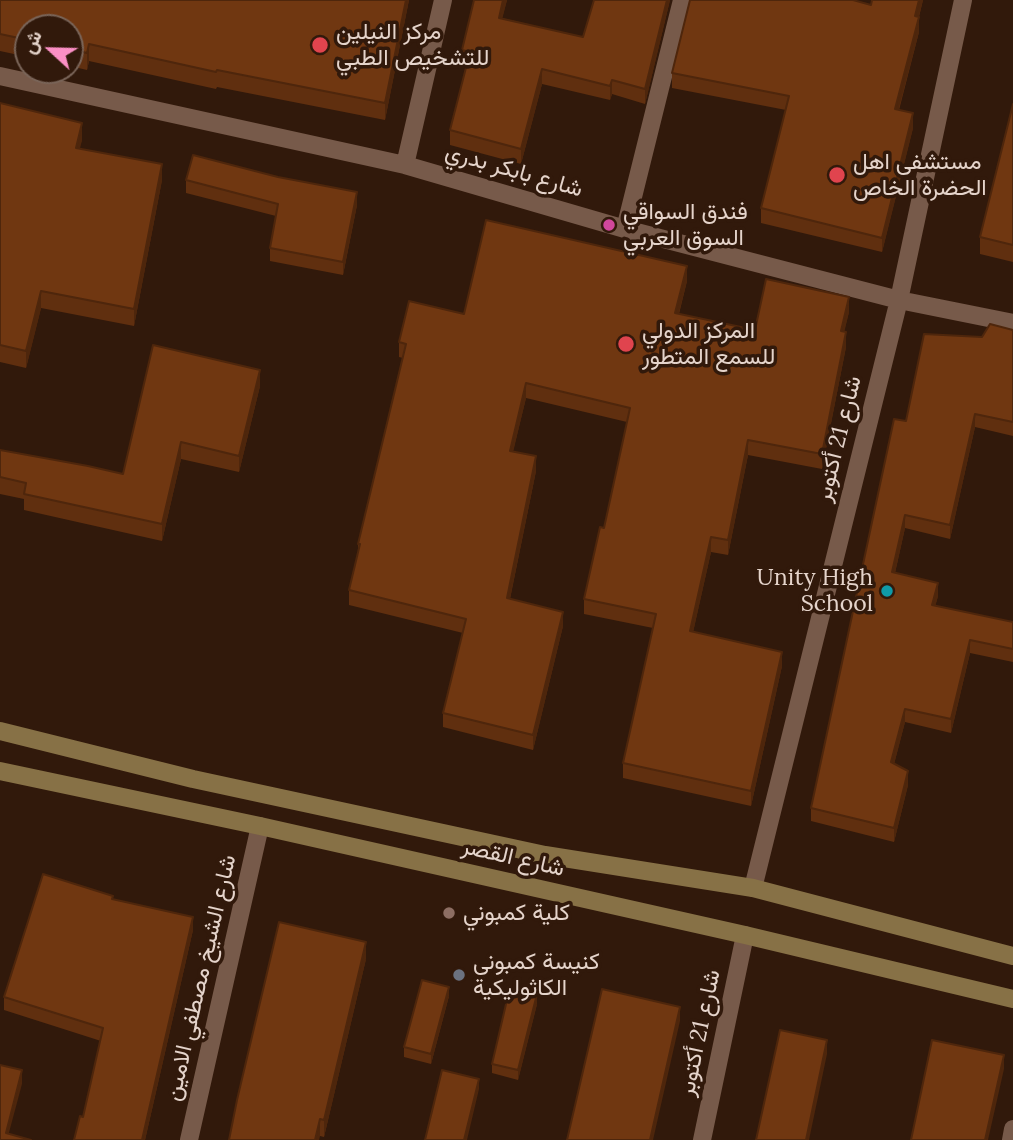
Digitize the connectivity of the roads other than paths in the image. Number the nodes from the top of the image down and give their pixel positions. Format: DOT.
graph roads {
  1 [pos="443,0"];
  2 [pos="682,0"];
  3 [pos="963,0"];
  4 [pos="0,76"];
  5 [pos="405,165"];
  6 [pos="625,229"];
  7 [pos="899,300"];
  8 [pos="1013,323"];
  9 [pos="0,731"];
  10 [pos="0,771"];
  11 [pos="260,826"];
  12 [pos="753,888"];
  13 [pos="746,935"];
  14 [pos="1013,956"];
  15 [pos="1013,999"];
  16 [pos="1013,1129"];
  17 [pos="189,1140"];
  18 [pos="702,1140"];
  19 [pos="1011,1140"];
  1 -- 5 [label="street"];
  2 -- 6 [label="street"];
  3 -- 7 [label="street, شارع 21 أكتوبر"];
  4 -- 5 [label="street, شارع بابكر بدري"];
  5 -- 6 [label="street, شارع بابكر بدري"];
  6 -- 7 [label="street, شارع بابكر بدري"];
  7 -- 8 [label="street, شارع بابكر بدري"];
  7 -- 12 [label="street, شارع 21 أكتوبر"];
  9 -- 12 [label="main road, شارع القصر"];
  10 -- 11 [label="main road, شارع القصر"];
  11 -- 13 [label="main road, شارع القصر"];
  11 -- 17 [label="street, شارع الشيخ مصطفي الامين"];
  12 -- 14 [label="main road, شارع القصر"];
  13 -- 15 [label="main road, شارع القصر"];
  13 -- 18 [label="street, شارع 21 أكتوبر"];
  16 -- 19 [label="street"];
}
